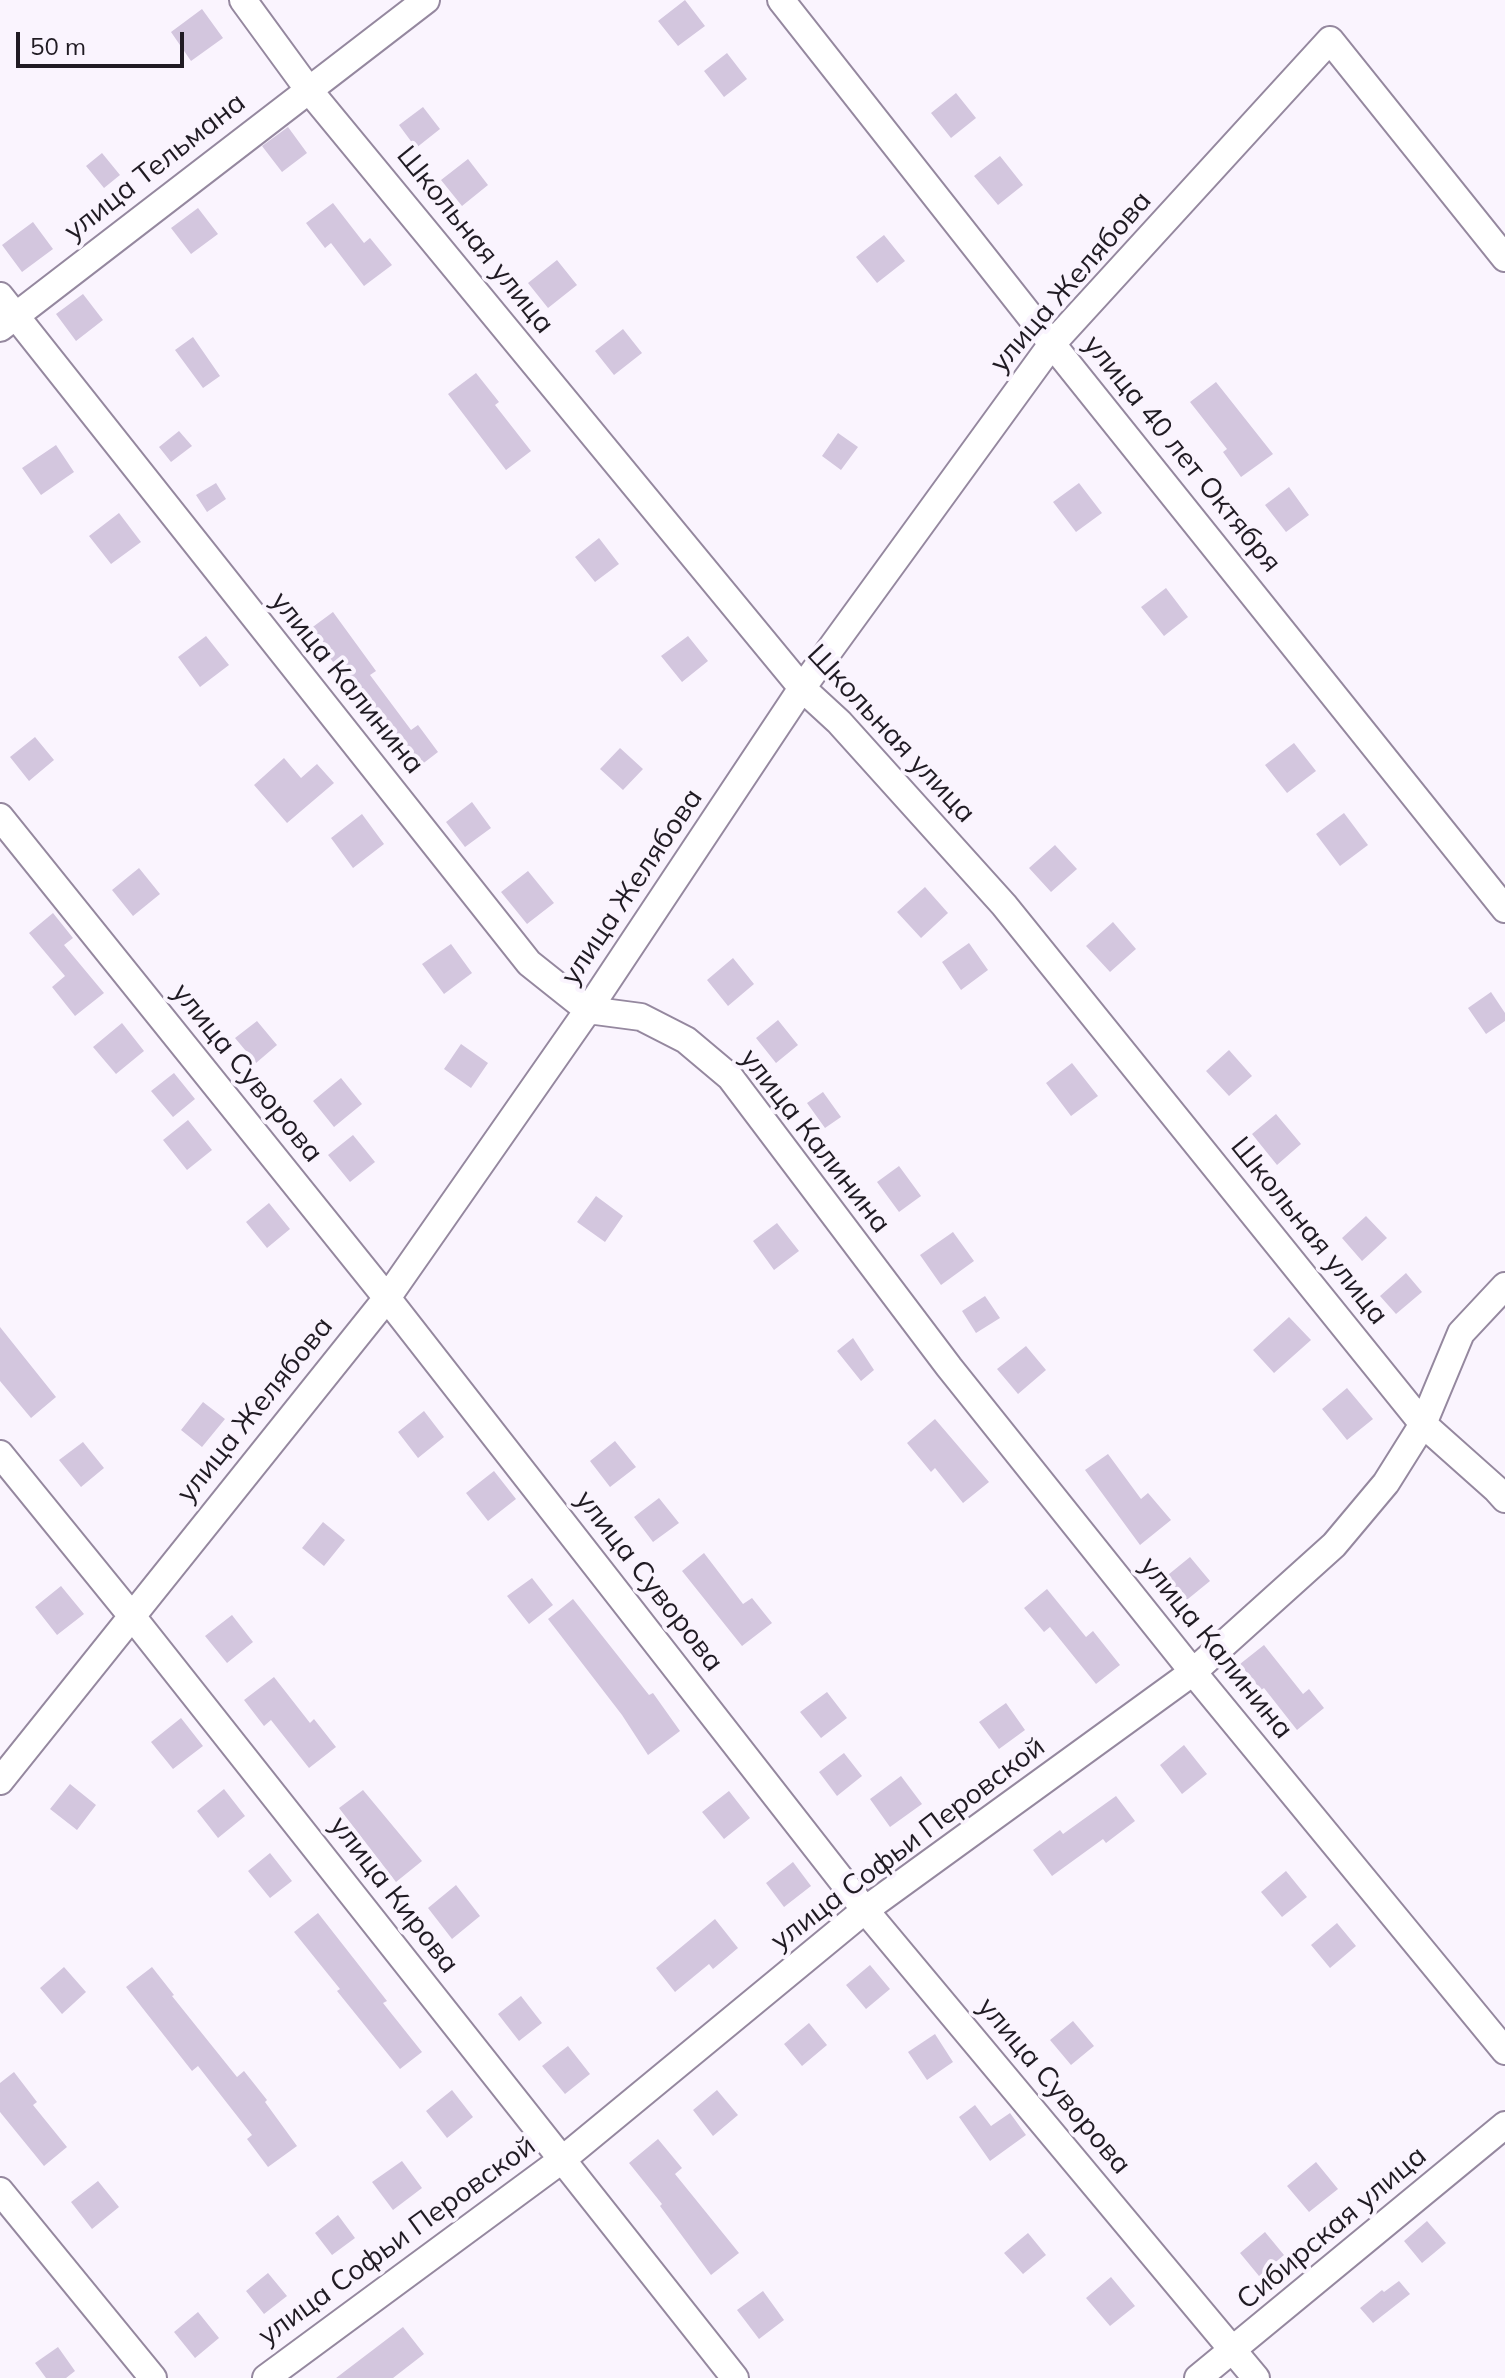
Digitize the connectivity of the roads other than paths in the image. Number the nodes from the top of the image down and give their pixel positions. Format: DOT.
graph roads {
  1 [pos="243,0"];
  2 [pos="426,0"];
  3 [pos="781,0"];
  4 [pos="308,89"];
  5 [pos="1505,258"];
  6 [pos="5,314"];
  7 [pos="1052,344"];
  8 [pos="802,688"];
  9 [pos="0,817"];
  10 [pos="1505,909"];
  11 [pos="588,1010"];
  12 [pos="1505,1286"];
  13 [pos="387,1298"];
  14 [pos="1423,1424"];
  15 [pos="0,1454"];
  16 [pos="1505,1499"];
  17 [pos="131,1615"];
  18 [pos="1193,1672"];
  19 [pos="0,1781"];
  20 [pos="865,1910"];
  21 [pos="1505,2051"];
  22 [pos="1505,2125"];
  23 [pos="563,2159"];
  24 [pos="0,2191"];
  25 [pos="1234,2350"];
  26 [pos="153,2378"];
  27 [pos="266,2378"];
  28 [pos="735,2378"];
  29 [pos="1198,2378"];
  30 [pos="1256,2378"];
  1 -- 4 [label="street, Школьная улица"];
  2 -- 4 [label="street, улица Тельмана"];
  3 -- 7 [label="street, улица 40 лет Октября"];
  4 -- 6 [label="street, улица Тельмана"];
  4 -- 8 [label="street, Школьная улица"];
  5 -- 7 [label="street, улица Желябова"];
  6 -- 11 [label="street, улица Калинина"];
  7 -- 8 [label="street, улица Желябова"];
  7 -- 10 [label="street, улица 40 лет Октября"];
  8 -- 11 [label="street, улица Желябова"];
  8 -- 14 [label="street, Школьная улица"];
  9 -- 13 [label="street, улица Суворова"];
  11 -- 13 [label="street, улица Желябова"];
  11 -- 18 [label="street, улица Калинина"];
  12 -- 14 [label="street, улица Софьи Перовской"];
  13 -- 17 [label="street, улица Желябова"];
  13 -- 20 [label="street, улица Суворова"];
  14 -- 16 [label="street, Школьная улица"];
  14 -- 18 [label="street, улица Софьи Перовской"];
  15 -- 17 [label="street, улица Кирова"];
  17 -- 19 [label="street, улица Желябова"];
  17 -- 23 [label="street, улица Кирова"];
  18 -- 20 [label="street, улица Софьи Перовской"];
  18 -- 21 [label="street, улица Калинина"];
  20 -- 23 [label="street, улица Софьи Перовской"];
  20 -- 25 [label="street, улица Суворова"];
  22 -- 25 [label="street, Сибирская улица"];
  23 -- 27 [label="street, улица Софьи Перовской"];
  23 -- 28 [label="street, улица Кирова"];
  24 -- 26 [label="street"];
  25 -- 29 [label="street, Сибирская улица"];
  25 -- 30 [label="street, улица Суворова"];
}
